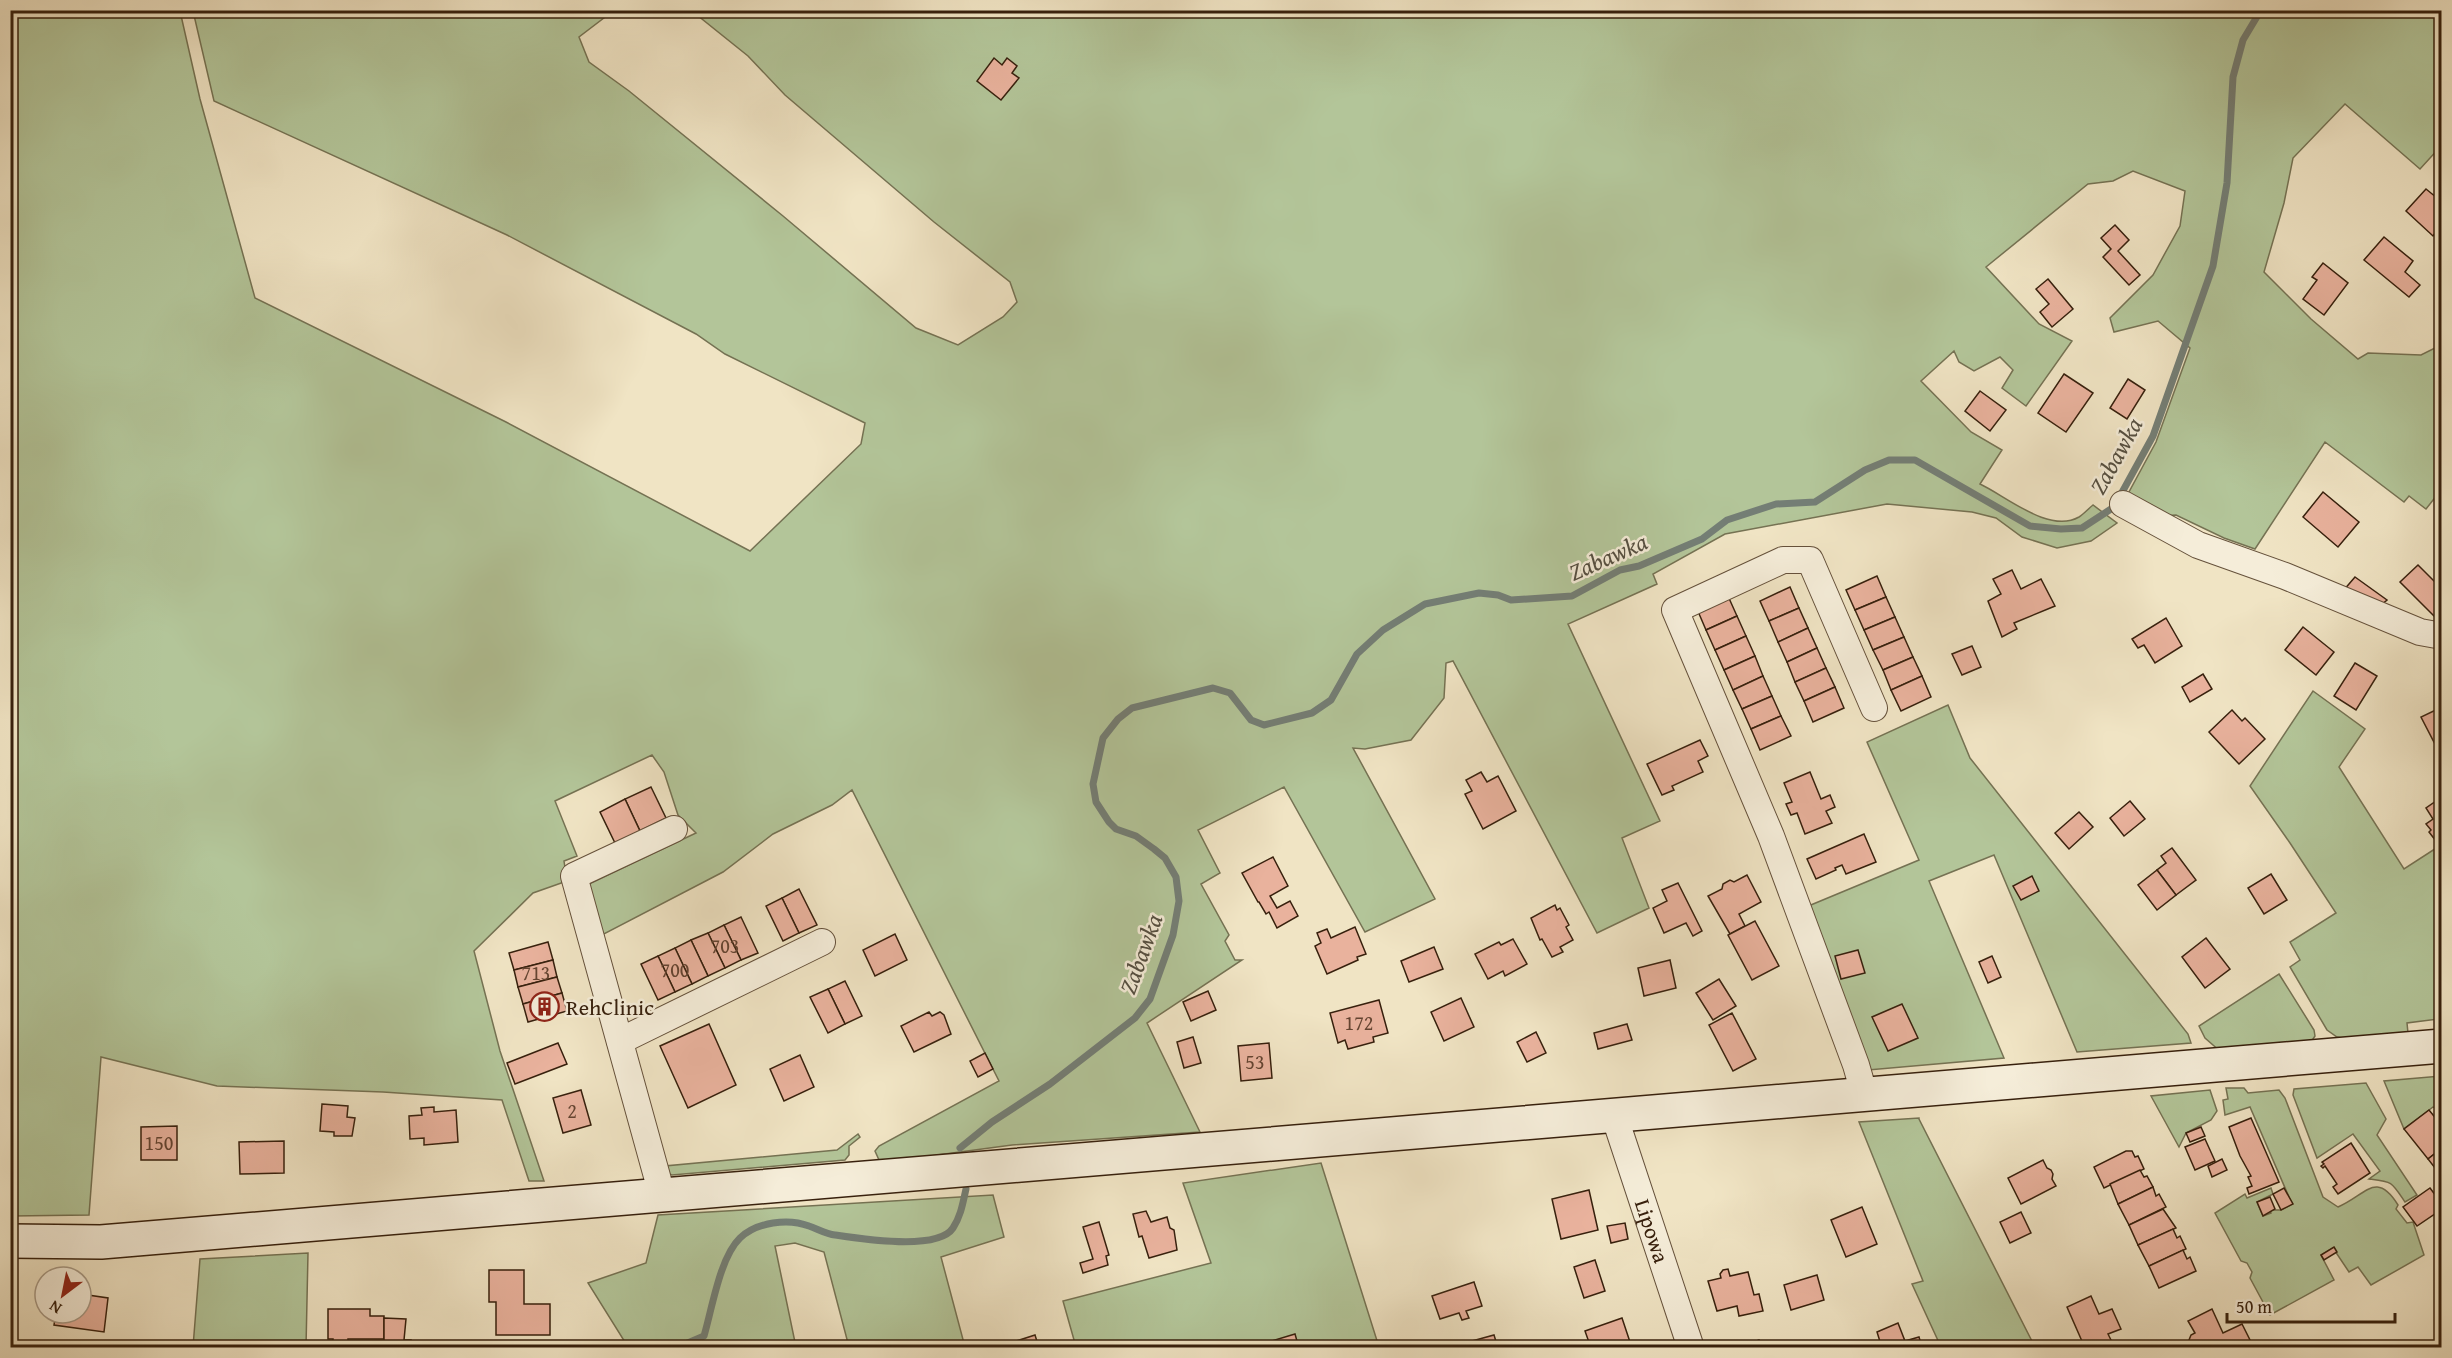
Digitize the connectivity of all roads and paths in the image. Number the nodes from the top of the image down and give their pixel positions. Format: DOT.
graph roads {
  1 [pos="2123,504"];
  2 [pos="2442,636"];
  3 [pos="1874,708"];
  4 [pos="674,829"];
  5 [pos="822,942"];
  6 [pos="620,1041"];
  7 [pos="2442,1046"];
  8 [pos="1864,1093"];
  9 [pos="1614,1115"];
  10 [pos="659,1195"];
  11 [pos="10,1241"];
  12 [pos="1691,1347"];
  1 -- 2 [label="street"];
  3 -- 8 [label="street"];
  4 -- 6 [label="street"];
  5 -- 6 [label="street"];
  6 -- 10 [label="street"];
  7 -- 8 [label="main road"];
  8 -- 9 [label="main road"];
  9 -- 10 [label="main road"];
  9 -- 12 [label="street, Lipowa"];
  10 -- 11 [label="main road"];
}
